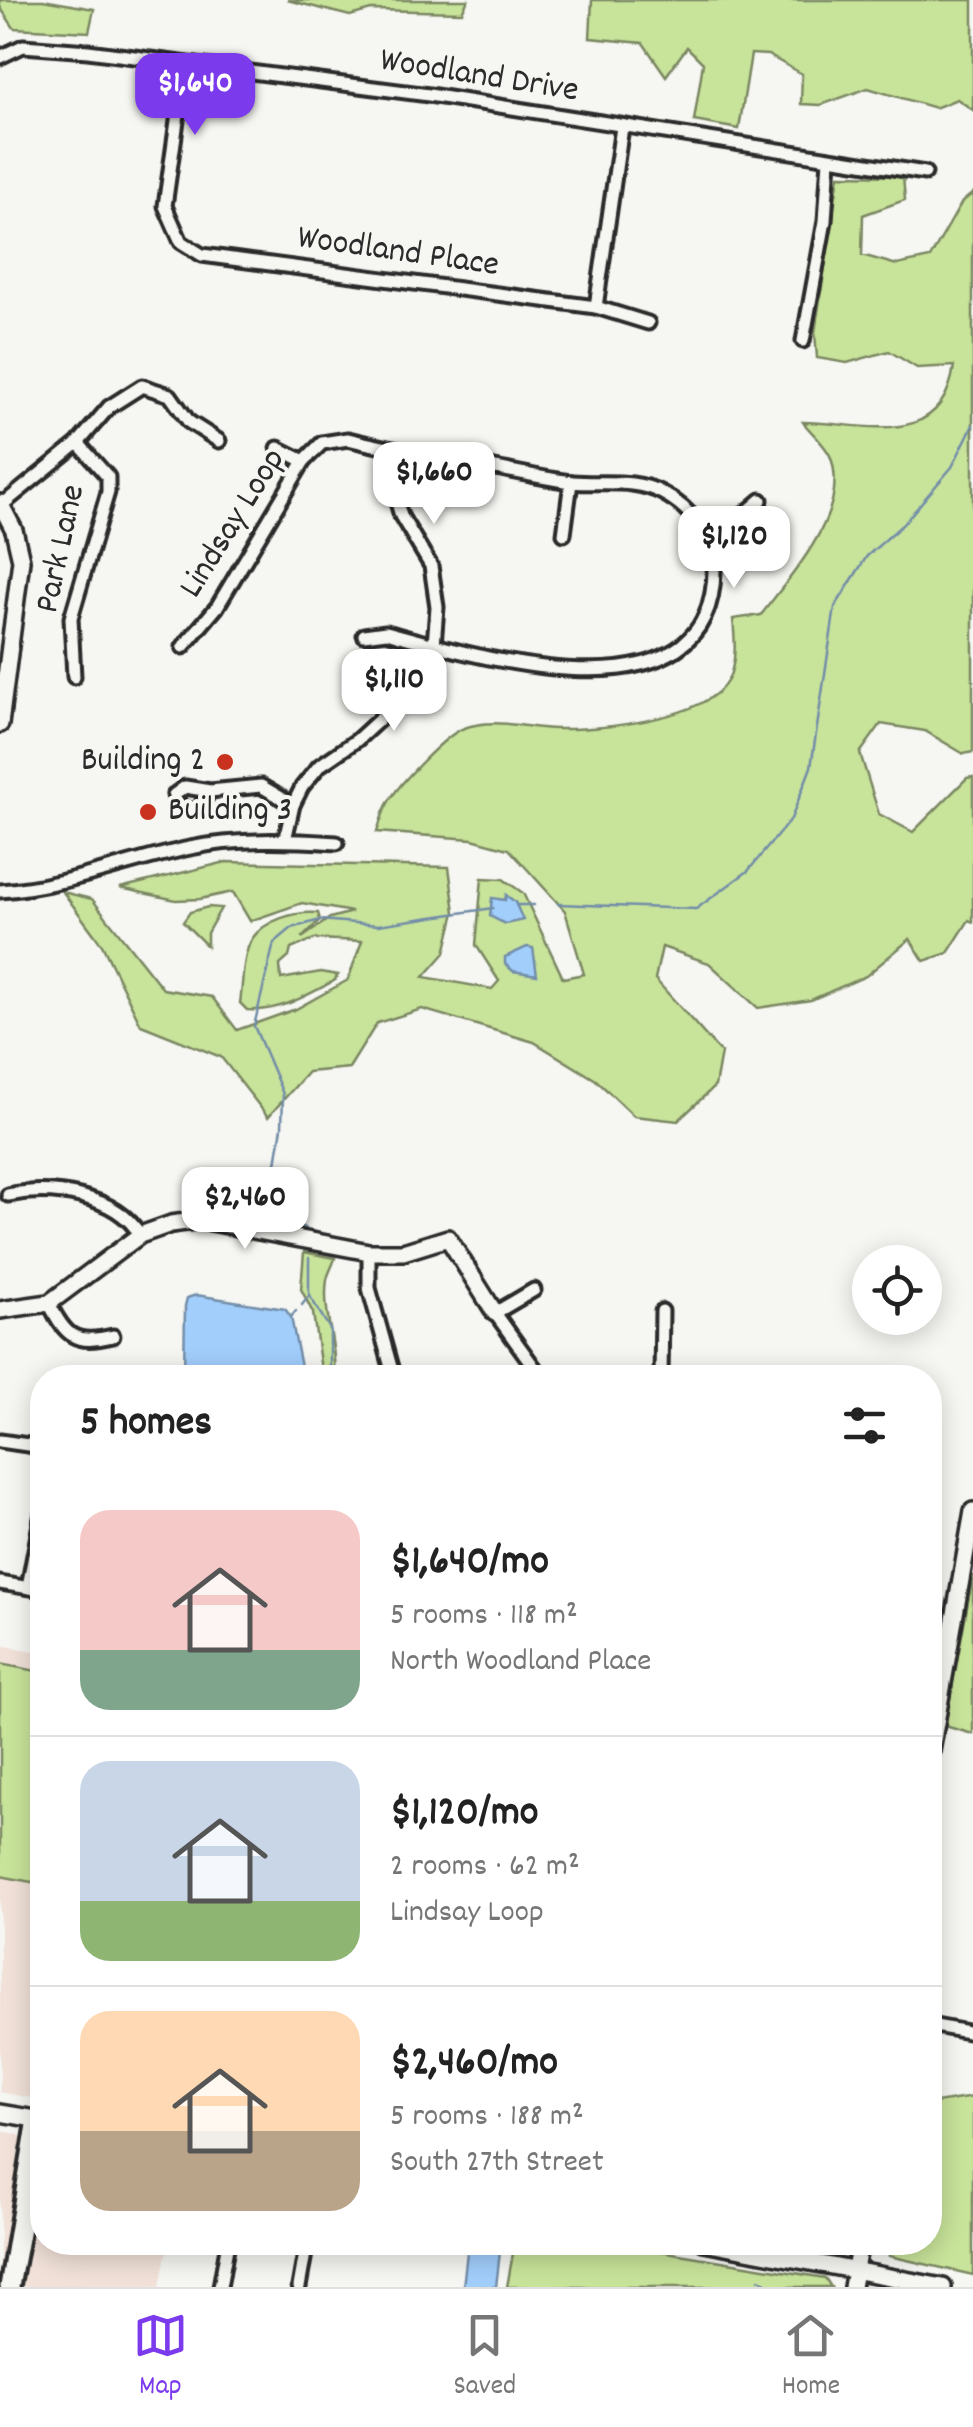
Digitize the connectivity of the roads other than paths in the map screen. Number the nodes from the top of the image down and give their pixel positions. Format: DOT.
graph roads {
  1 [pos="0,57"];
  2 [pos="185,64"];
  3 [pos="622,127"];
  4 [pos="829,159"];
  5 [pos="925,173"];
  6 [pos="596,307"];
  7 [pos="648,324"];
  8 [pos="803,341"];
  9 [pos="219,441"];
  10 [pos="78,444"];
  11 [pos="278,448"];
  12 [pos="394,450"];
  13 [pos="304,461"];
  14 [pos="571,482"];
  15 [pos="761,500"];
  16 [pos="1,504"];
  17 [pos="564,534"];
  18 [pos="708,535"];
  19 [pos="364,636"];
  20 [pos="434,645"];
  21 [pos="183,646"];
  22 [pos="74,677"];
  23 [pos="0,724"];
  24 [pos="210,791"];
  25 [pos="293,805"];
  26 [pos="285,840"];
  27 [pos="337,843"];
  28 [pos="0,890"];
  29 [pos="8,1195"];
  30 [pos="140,1234"];
  31 [pos="369,1252"];
  32 [pos="534,1290"];
  33 [pos="49,1304"];
  34 [pos="0,1310"];
  35 [pos="662,1311"];
  36 [pos="495,1314"];
  37 [pos="113,1336"];
  38 [pos="390,1365"];
  39 [pos="532,1365"];
  40 [pos="661,1365"];
  41 [pos="0,1441"];
  42 [pos="30,1445"];
  43 [pos="973,1510"];
  44 [pos="973,1538"];
  45 [pos="965,1556"];
  46 [pos="30,1576"];
  47 [pos="0,1582"];
  48 [pos="28,1587"];
  49 [pos="942,1688"];
  50 [pos="942,2027"];
  51 [pos="973,2033"];
  52 [pos="0,2113"];
  53 [pos="30,2120"];
  54 [pos="30,2174"];
  55 [pos="226,2255"];
  56 [pos="305,2255"];
  57 [pos="757,2255"];
  58 [pos="854,2279"];
  59 [pos="10,2287"];
  60 [pos="220,2287"];
  61 [pos="299,2287"];
  62 [pos="943,2287"];
  1 -- 2 [label="street, Woodland Drive"];
  2 -- 3 [label="street, Woodland Drive"];
  2 -- 6 [label="street, Woodland Place"];
  3 -- 4 [label="street, Woodland Drive"];
  3 -- 6 [label="street"];
  4 -- 5 [label="street, Woodland Drive"];
  4 -- 8 [label="street"];
  6 -- 7 [label="street, Woodland Place"];
  9 -- 10 [label="street"];
  10 -- 16 [label="street"];
  10 -- 22 [label="street, Park Lane"];
  11 -- 13 [label="street"];
  12 -- 13 [label="street, Lindsay Loop"];
  12 -- 14 [label="street, Lindsay Loop"];
  12 -- 20 [label="street"];
  13 -- 21 [label="street, Lindsay Loop"];
  14 -- 17 [label="street"];
  14 -- 18 [label="street, Lindsay Loop"];
  15 -- 18 [label="street"];
  16 -- 23 [label="street"];
  18 -- 20 [label="street"];
  19 -- 20 [label="street"];
  20 -- 25 [label="street"];
  24 -- 25 [label="street"];
  25 -- 26 [label="street"];
  26 -- 27 [label="street"];
  26 -- 28 [label="street"];
  29 -- 30 [label="street"];
  30 -- 31 [label="street"];
  30 -- 33 [label="street"];
  31 -- 36 [label="street"];
  31 -- 38 [label="street"];
  32 -- 36 [label="street"];
  33 -- 34 [label="street"];
  33 -- 37 [label="street"];
  35 -- 40 [label="street"];
  36 -- 39 [label="street"];
  41 -- 42 [label="street"];
  43 -- 45 [label="street"];
  44 -- 45 [label="street"];
  45 -- 49 [label="street"];
  46 -- 48 [label="street"];
  47 -- 48 [label="street"];
  50 -- 51 [label="street"];
  52 -- 53 [label="street"];
  54 -- 59 [label="street"];
  55 -- 60 [label="street"];
  56 -- 61 [label="street"];
  57 -- 58 [label="street"];
  58 -- 62 [label="street"];
}
